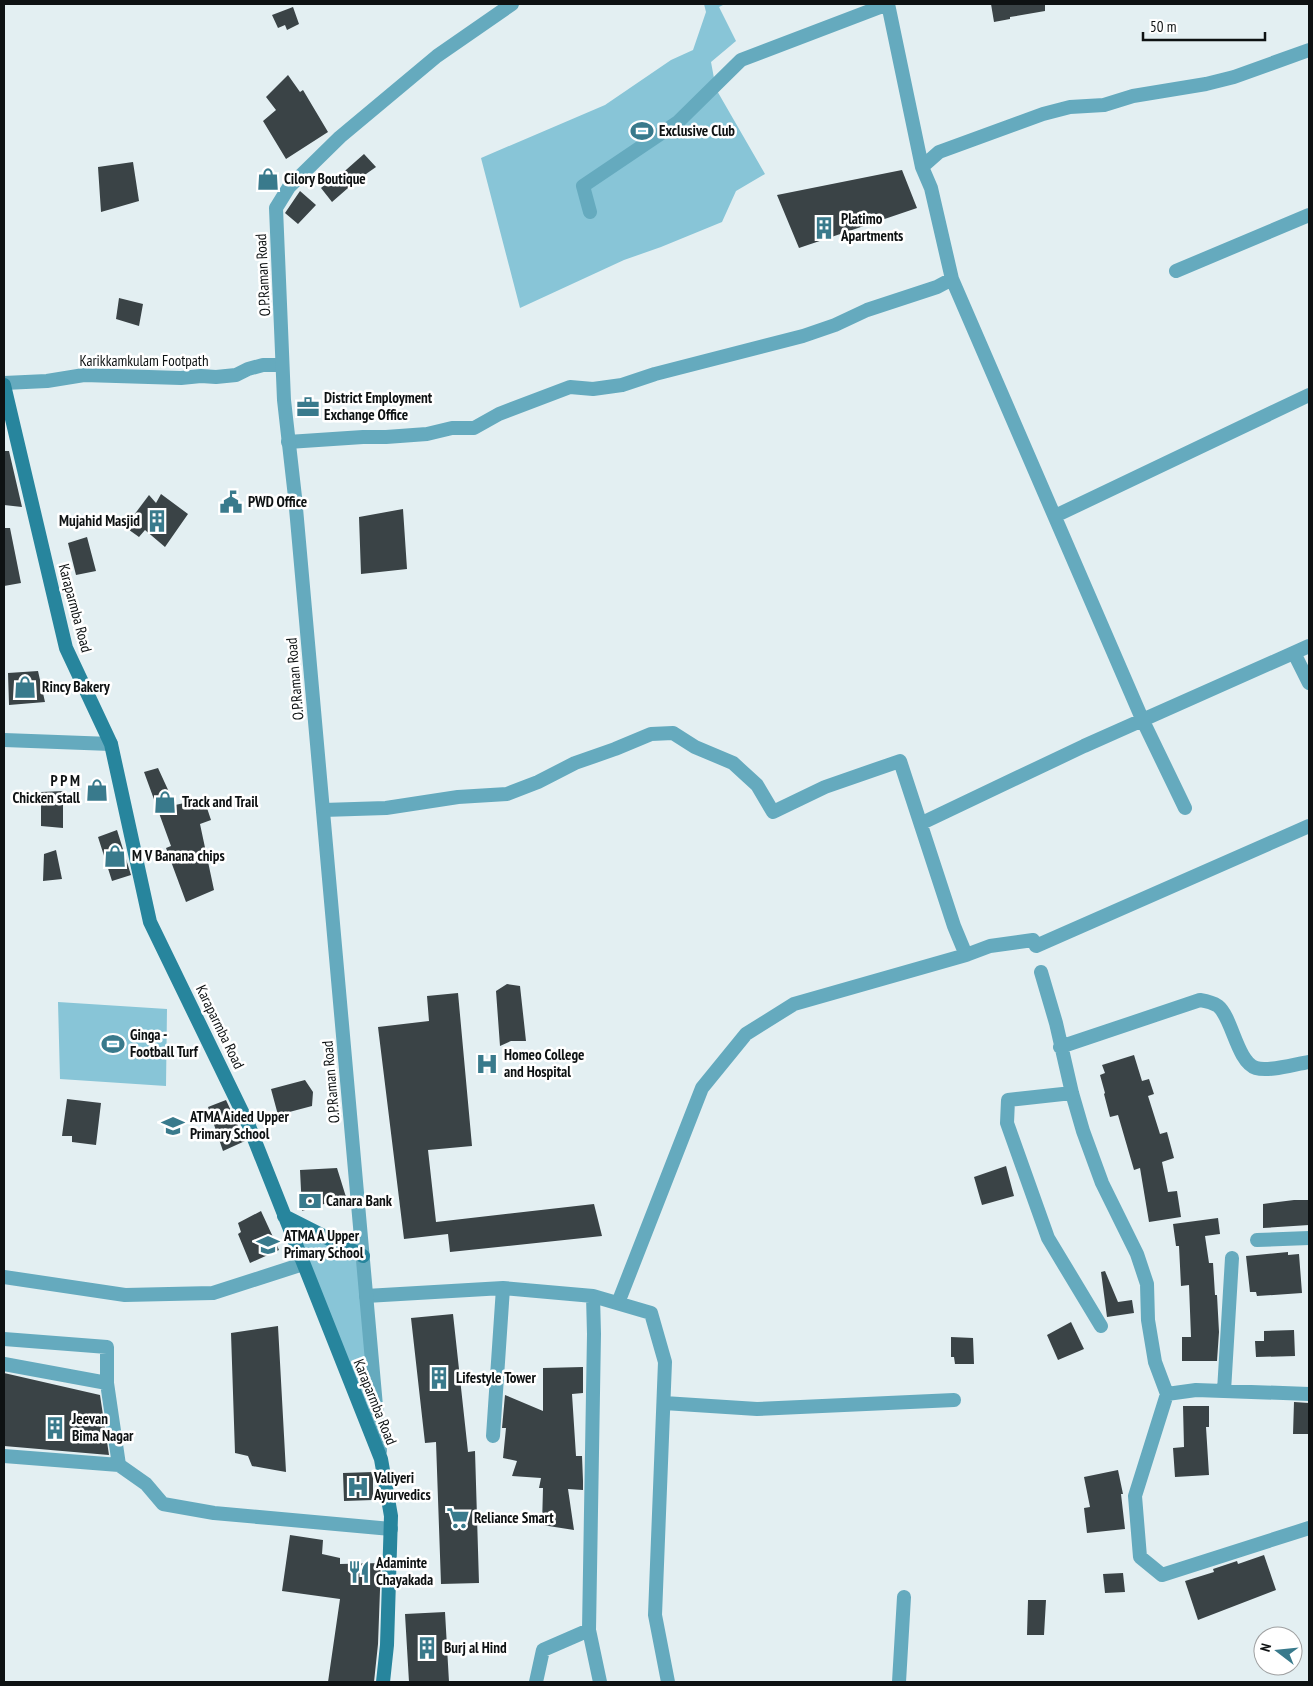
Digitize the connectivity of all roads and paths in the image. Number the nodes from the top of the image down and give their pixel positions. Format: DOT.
graph roads {
  1 [pos="512,4"];
  2 [pos="888,4"];
  3 [pos="1309,50"];
  4 [pos="922,167"];
  5 [pos="590,212"];
  6 [pos="1309,215"];
  7 [pos="1176,271"];
  8 [pos="952,279"];
  9 [pos="282,364"];
  10 [pos="4,384"];
  11 [pos="1309,395"];
  12 [pos="288,442"];
  13 [pos="1055,516"];
  14 [pos="1309,646"];
  15 [pos="1294,654"];
  16 [pos="1309,683"];
  17 [pos="1143,721"];
  18 [pos="4,740"];
  19 [pos="111,744"];
  20 [pos="1185,808"];
  21 [pos="323,810"];
  22 [pos="922,823"];
  23 [pos="1309,826"];
  24 [pos="966,955"];
  25 [pos="1040,972"];
  26 [pos="1060,1047"];
  27 [pos="1309,1062"];
  28 [pos="1072,1093"];
  29 [pos="284,1216"];
  30 [pos="1309,1238"];
  31 [pos="1257,1240"];
  32 [pos="363,1256"];
  33 [pos="1232,1258"];
  34 [pos="303,1264"];
  35 [pos="4,1277"];
  36 [pos="503,1288"];
  37 [pos="366,1296"];
  38 [pos="593,1296"];
  39 [pos="618,1303"];
  40 [pos="1101,1326"];
  41 [pos="4,1339"];
  42 [pos="4,1364"];
  43 [pos="107,1383"];
  44 [pos="1224,1391"];
  45 [pos="1167,1394"];
  46 [pos="1309,1394"];
  47 [pos="954,1400"];
  48 [pos="664,1403"];
  49 [pos="493,1436"];
  50 [pos="4,1456"];
  51 [pos="381,1459"];
  52 [pos="119,1465"];
  53 [pos="1309,1528"];
  54 [pos="391,1529"];
  55 [pos="904,1597"];
  56 [pos="589,1630"];
  57 [pos="383,1682"];
  58 [pos="536,1682"];
  59 [pos="600,1682"];
  60 [pos="668,1682"];
  61 [pos="899,1682"];
  1 -- 9 [label="street, O.P.Raman Road"];
  2 -- 4 [label="street"];
  2 -- 5 [label="street"];
  3 -- 4 [label="street"];
  4 -- 8 [label="street"];
  6 -- 7 [label="street"];
  8 -- 12 [label="street"];
  8 -- 13 [label="street"];
  9 -- 10 [label="street, Karikkamkulam Footpath"];
  9 -- 12 [label="street, O.P.Raman Road"];
  10 -- 19 [label="main road, Karaparmba Road"];
  11 -- 13 [label="street"];
  12 -- 21 [label="street, O.P.Raman Road"];
  13 -- 17 [label="street"];
  14 -- 15 [label="street"];
  15 -- 16 [label="street"];
  15 -- 17 [label="street"];
  17 -- 20 [label="street"];
  17 -- 22 [label="street"];
  18 -- 19 [label="street"];
  19 -- 29 [label="main road, Karaparmba Road"];
  21 -- 22 [label="street"];
  21 -- 32 [label="street, O.P.Raman Road"];
  22 -- 24 [label="street"];
  23 -- 24 [label="street"];
  24 -- 39 [label="street"];
  25 -- 26 [label="street"];
  26 -- 27 [label="street"];
  26 -- 28 [label="street"];
  28 -- 40 [label="street"];
  28 -- 45 [label="street"];
  29 -- 32 [label="main road"];
  29 -- 34 [label="main road, Karaparmba Road"];
  30 -- 31 [label="street"];
  32 -- 37 [label="street, O.P.Raman Road"];
  33 -- 44 [label="street"];
  34 -- 35 [label="street"];
  34 -- 51 [label="main road, Karaparmba Road"];
  36 -- 37 [label="street"];
  36 -- 38 [label="street"];
  36 -- 49 [label="street"];
  37 -- 51 [label="street, O.P.Raman Road"];
  38 -- 39 [label="street"];
  38 -- 56 [label="street"];
  39 -- 48 [label="street"];
  41 -- 43 [label="street"];
  42 -- 43 [label="street"];
  43 -- 52 [label="street"];
  44 -- 45 [label="street"];
  44 -- 46 [label="street"];
  45 -- 53 [label="street"];
  47 -- 48 [label="street"];
  48 -- 60 [label="street"];
  50 -- 52 [label="street"];
  51 -- 54 [label="main road, Karaparmba Road"];
  52 -- 54 [label="street"];
  54 -- 57 [label="main road, Karaparmba Road"];
  55 -- 61 [label="street"];
  56 -- 58 [label="street"];
  56 -- 59 [label="street"];
}
